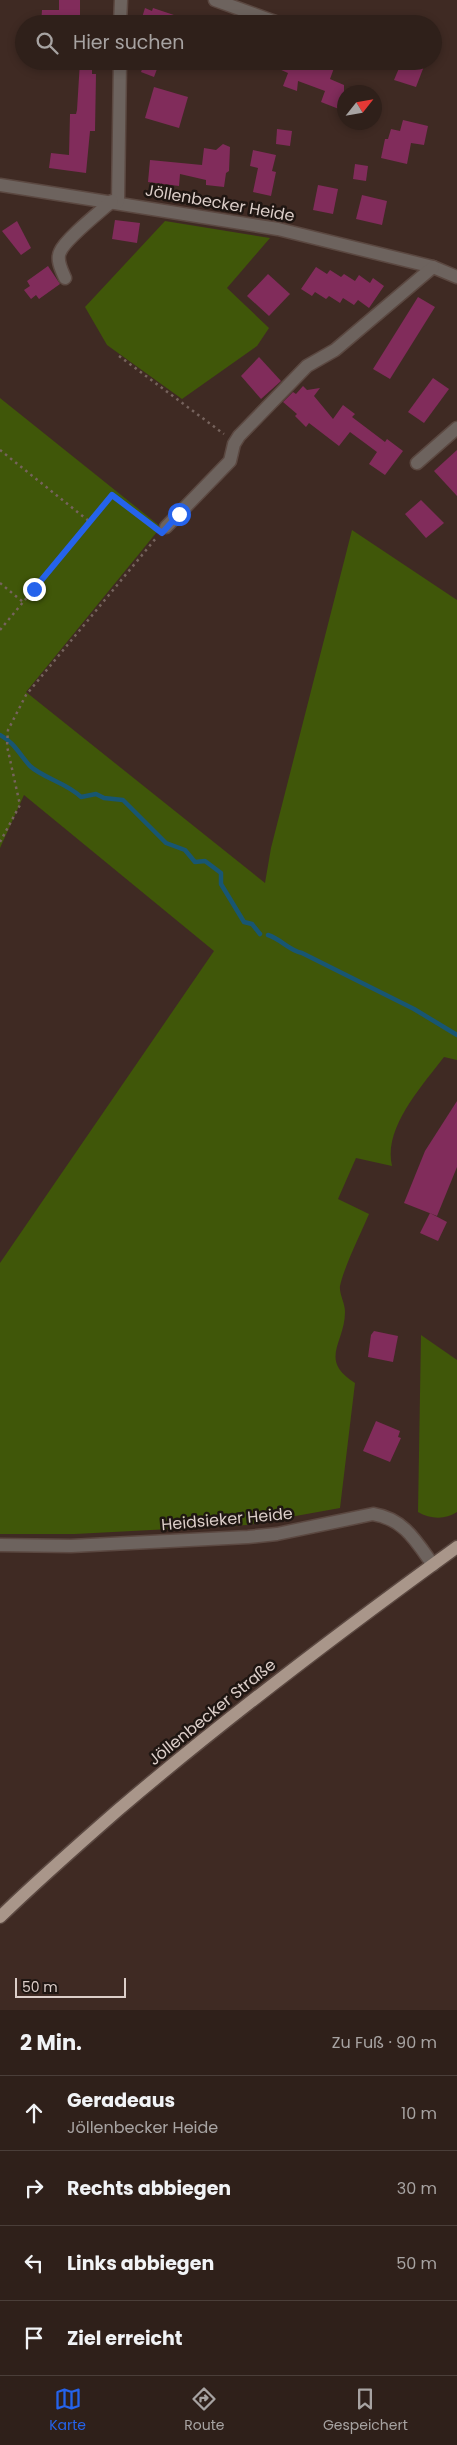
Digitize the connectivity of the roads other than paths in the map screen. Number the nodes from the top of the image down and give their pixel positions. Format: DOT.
graph roads {
  1 [pos="120,0"];
  2 [pos="215,0"];
  3 [pos="120,15"];
  4 [pos="256,15"];
  5 [pos="120,70"];
  6 [pos="0,185"];
  7 [pos="115,202"];
  8 [pos="433,267"];
  9 [pos="457,277"];
  10 [pos="65,278"];
  11 [pos="457,428"];
  12 [pos="417,463"];
  13 [pos="164,530"];
  14 [pos="0,1545"];
  15 [pos="457,1547"];
  16 [pos="433,1565"];
  17 [pos="0,1917"];
  1 -- 3 [label="street"];
  2 -- 4 [label="street"];
  5 -- 7 [label="street"];
  6 -- 7 [label="street, Jöllenbecker Heide"];
  7 -- 8 [label="street, Jöllenbecker Heide"];
  7 -- 10 [label="street"];
  8 -- 9 [label="street, Jöllenbecker Heide"];
  8 -- 13 [label="street"];
  11 -- 12 [label="street"];
  14 -- 16 [label="street, Heidsieker Heide"];
  15 -- 16 [label="main road, Jöllenbecker Straße"];
  16 -- 17 [label="main road, Jöllenbecker Straße"];
}
